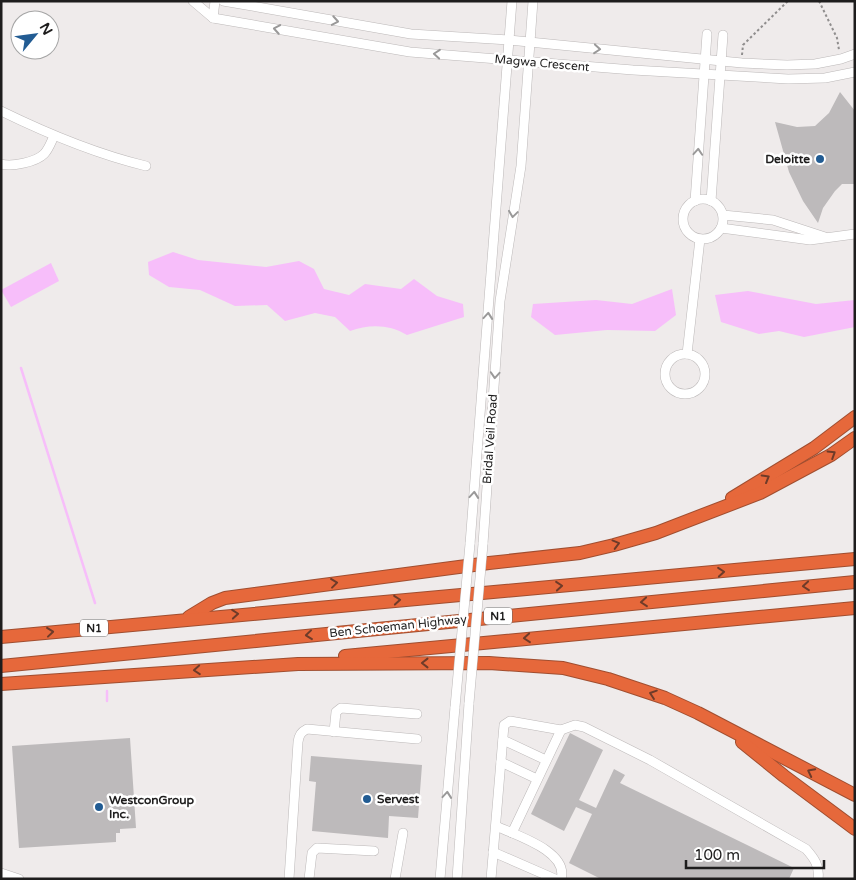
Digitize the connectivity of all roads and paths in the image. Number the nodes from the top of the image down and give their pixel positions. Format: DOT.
graph roads {
  1 [pos="193,1"];
  2 [pos="216,1"];
  3 [pos="222,1"];
  4 [pos="263,1"];
  5 [pos="512,1"];
  6 [pos="533,1"];
  7 [pos="788,1"];
  8 [pos="820,1"];
  9 [pos="235,2"];
  10 [pos="274,10"];
  11 [pos="213,18"];
  12 [pos="232,21"];
  13 [pos="707,34"];
  14 [pos="723,35"];
  15 [pos="509,40"];
  16 [pos="530,43"];
  17 [pos="855,54"];
  18 [pos="705,59"];
  19 [pos="841,59"];
  20 [pos="507,60"];
  21 [pos="721,60"];
  22 [pos="529,62"];
  23 [pos="742,63"];
  24 [pos="855,72"];
  25 [pos="704,74"];
  26 [pos="720,75"];
  27 [pos="1,111"];
  28 [pos="54,136"];
  29 [pos="1,164"];
  30 [pos="146,166"];
  31 [pos="711,200"];
  32 [pos="695,201"];
  33 [pos="723,215"];
  34 [pos="721,228"];
  35 [pos="855,234"];
  36 [pos="825,237"];
  37 [pos="700,239"];
  38 [pos="687,354"];
  39 [pos="855,417"];
  40 [pos="855,438"];
  41 [pos="709,513"];
  42 [pos="855,559"];
  43 [pos="855,582"];
  44 [pos="855,608"];
  45 [pos="187,619"];
  46 [pos="1,637"];
  47 [pos="1,666"];
  48 [pos="245,667"];
  49 [pos="1,684"];
  50 [pos="698,713"];
  51 [pos="417,714"];
  52 [pos="561,730"];
  53 [pos="334,732"];
  54 [pos="417,739"];
  55 [pos="503,740"];
  56 [pos="546,760"];
  57 [pos="501,762"];
  58 [pos="537,779"];
  59 [pos="855,794"];
  60 [pos="496,826"];
  61 [pos="855,829"];
  62 [pos="403,832"];
  63 [pos="512,833"];
  64 [pos="374,851"];
  65 [pos="493,852"];
  66 [pos="1,874"];
  67 [pos="19,879"];
  68 [pos="289,879"];
  69 [pos="310,879"];
  70 [pos="395,879"];
  71 [pos="438,879"];
  72 [pos="457,879"];
  73 [pos="491,879"];
  74 [pos="555,879"];
  75 [pos="561,879"];
  76 [pos="818,879"];
  1 -- 11 [label="street"];
  2 -- 11 [label="street"];
  3 -- 9 [label="street, Magwa Crescent"];
  4 -- 10 [label="street"];
  5 -- 15 [label="street, Bridal Veil Road"];
  6 -- 16 [label="street, Bridal Veil Road"];
  7 -- 23 [label="path"];
  8 -- 19 [label="path"];
  9 -- 10 [label="street, Magwa Crescent"];
  9 -- 12 [label="street"];
  10 -- 15 [label="street, Magwa Crescent, one-way"];
  11 -- 12 [label="street, Magwa Crescent"];
  20 -- 12 [label="street, Magwa Crescent, one-way"];
  13 -- 18 [label="street"];
  14 -- 21 [label="street"];
  15 -- 16 [label="street, Magwa Crescent"];
  15 -- 20 [label="street, Bridal Veil Road"];
  16 -- 18 [label="street, Magwa Crescent, one-way"];
  16 -- 22 [label="street, Bridal Veil Road"];
  17 -- 19 [label="street, Magwa Crescent"];
  18 -- 21 [label="street, Magwa Crescent"];
  18 -- 25 [label="street"];
  19 -- 23 [label="street, Magwa Crescent"];
  20 -- 22 [label="street, Magwa Crescent"];
  71 -- 20 [label="street, Bridal Veil Road, one-way, bridge"];
  21 -- 23 [label="street, Magwa Crescent"];
  21 -- 26 [label="street"];
  22 -- 25 [label="street, Magwa Crescent"];
  22 -- 72 [label="street, Bridal Veil Road, one-way, bridge"];
  24 -- 26 [label="street, Magwa Crescent"];
  25 -- 26 [label="street, Magwa Crescent"];
  32 -- 25 [label="street, one-way"];
  26 -- 31 [label="street"];
  27 -- 28 [label="street"];
  28 -- 29 [label="street"];
  28 -- 30 [label="street"];
  31 -- 32 [label="street"];
  31 -- 33 [label="street"];
  32 -- 37 [label="street"];
  33 -- 34 [label="street"];
  33 -- 36 [label="street"];
  34 -- 36 [label="street"];
  34 -- 37 [label="street"];
  35 -- 36 [label="street"];
  37 -- 38 [label="street"];
  38 -- 38 [label="street"];
  41 -- 39 [label="highway, one-way"];
  41 -- 40 [label="highway, one-way"];
  45 -- 41 [label="highway, one-way"];
  45 -- 42 [label="highway, Ben Schoeman Highway / N1, one-way"];
  43 -- 47 [label="highway, Ben Schoeman Highway / N1, one-way"];
  44 -- 48 [label="highway, one-way"];
  46 -- 45 [label="highway, Ben Schoeman Highway / N1, one-way"];
  48 -- 49 [label="highway, one-way"];
  50 -- 48 [label="highway, one-way"];
  59 -- 50 [label="highway, one-way"];
  50 -- 61 [label="highway"];
  51 -- 53 [label="street"];
  52 -- 55 [label="street"];
  52 -- 56 [label="street"];
  52 -- 76 [label="street"];
  53 -- 54 [label="street"];
  53 -- 68 [label="street"];
  55 -- 56 [label="street"];
  55 -- 57 [label="street"];
  56 -- 58 [label="street"];
  57 -- 58 [label="street"];
  57 -- 60 [label="street"];
  58 -- 63 [label="street"];
  60 -- 63 [label="street"];
  60 -- 65 [label="street"];
  62 -- 70 [label="street"];
  63 -- 75 [label="street"];
  64 -- 69 [label="street"];
  65 -- 73 [label="street"];
  65 -- 74 [label="street"];
  66 -- 67 [label="street"];
}
